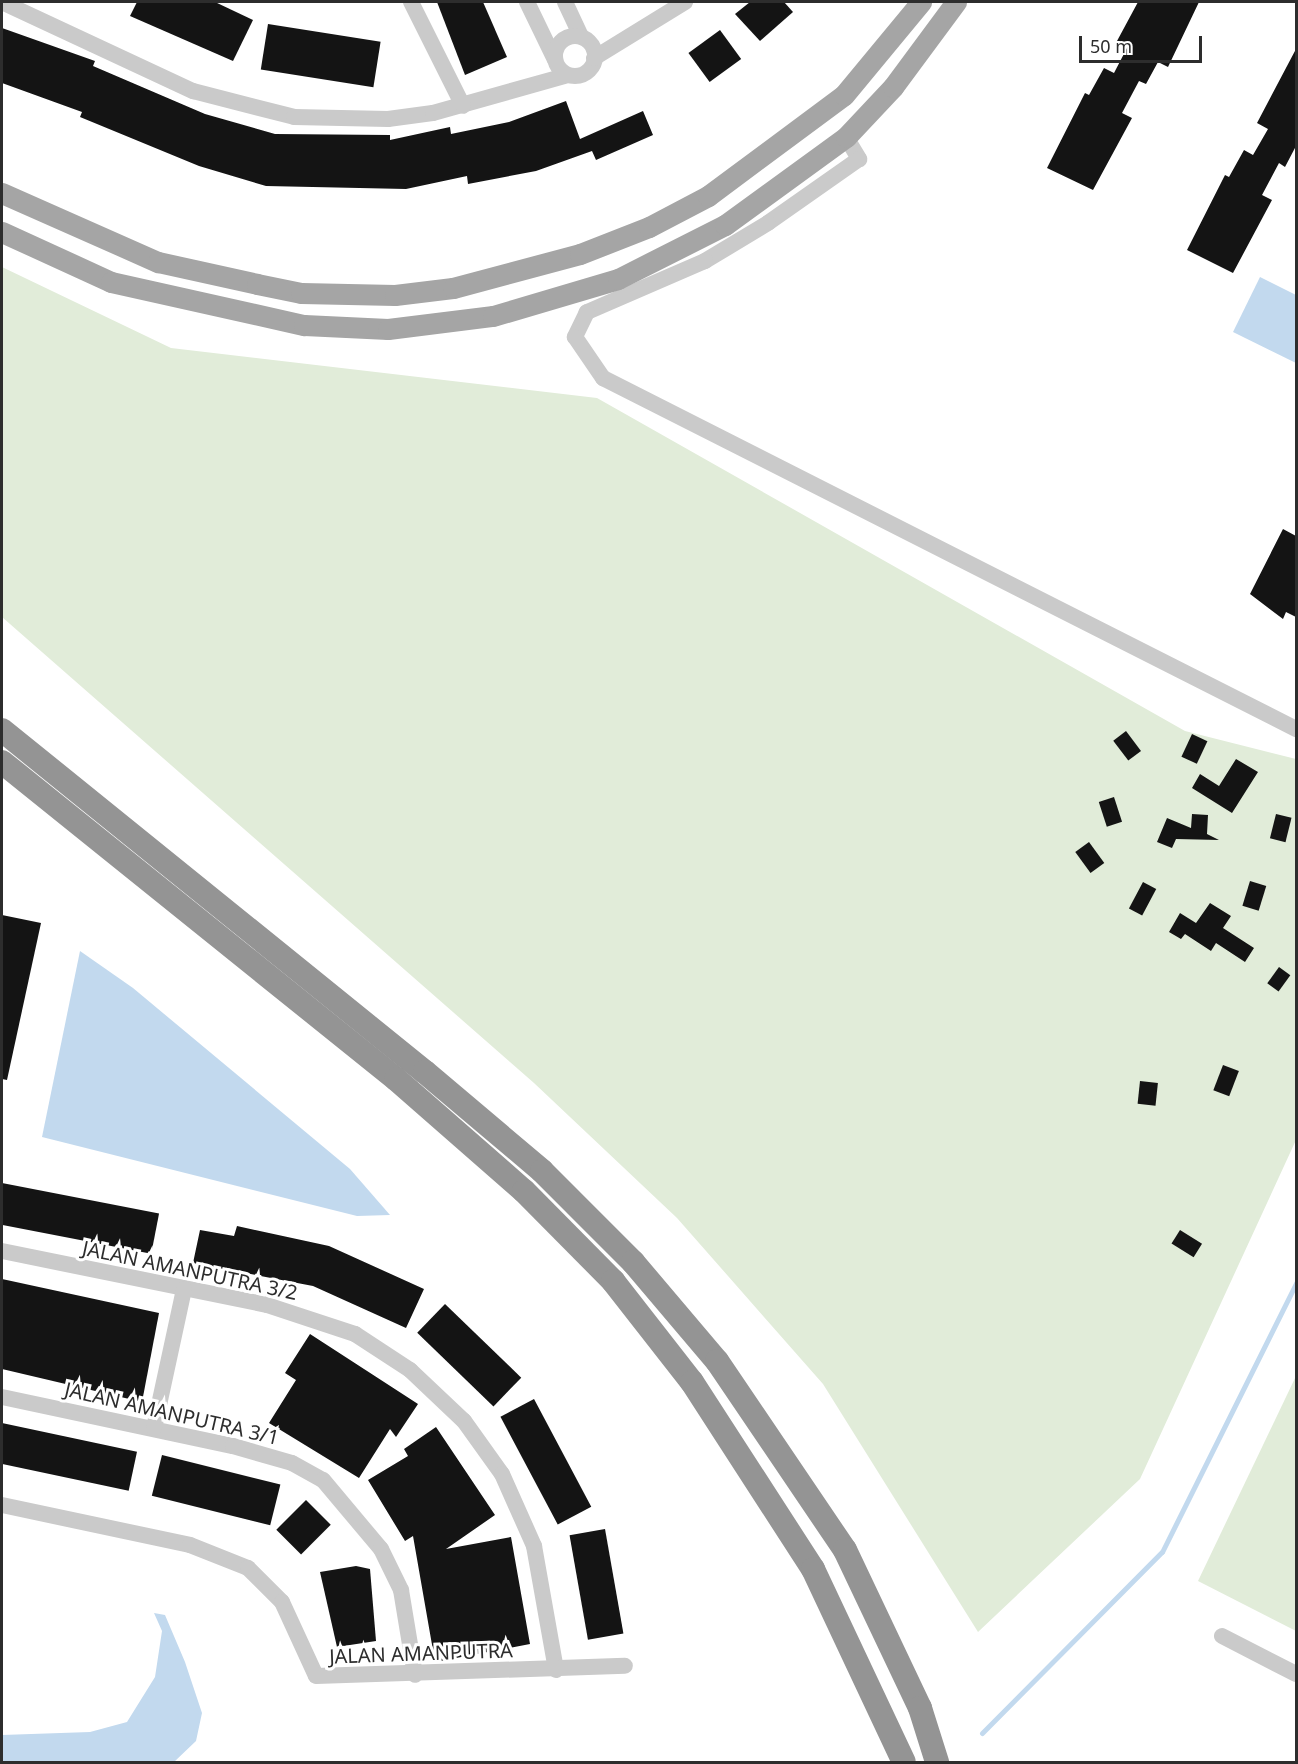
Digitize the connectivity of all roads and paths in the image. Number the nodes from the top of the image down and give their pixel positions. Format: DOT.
graph roads {
  1 [pos="2,2"];
  2 [pos="411,2"];
  3 [pos="527,2"];
  4 [pos="565,2"];
  5 [pos="685,2"];
  6 [pos="921,2"];
  7 [pos="956,2"];
  8 [pos="581,37"];
  9 [pos="594,58"];
  10 [pos="555,60"];
  11 [pos="568,75"];
  12 [pos="463,106"];
  13 [pos="846,137"];
  14 [pos="2,193"];
  15 [pos="2,232"];
  16 [pos="1296,729"];
  17 [pos="2,730"];
  18 [pos="2,762"];
  19 [pos="2,1251"];
  20 [pos="184,1289"];
  21 [pos="2,1397"];
  22 [pos="154,1428"];
  23 [pos="2,1505"];
  24 [pos="1222,1636"];
  25 [pos="625,1666"];
  26 [pos="556,1670"];
  27 [pos="1296,1674"];
  28 [pos="415,1675"];
  29 [pos="920,1708"];
  30 [pos="887,1717"];
  31 [pos="895,1762"];
  32 [pos="904,1762"];
  33 [pos="937,1762"];
  34 [pos="948,1762"];
  1 -- 12 [label="street"];
  2 -- 12 [label="street"];
  3 -- 10 [label="street"];
  4 -- 8 [label="street"];
  5 -- 9 [label="street"];
  6 -- 14 [label="main road"];
  7 -- 13 [label="main road"];
  8 -- 9 [label="street"];
  8 -- 10 [label="street"];
  9 -- 11 [label="street"];
  10 -- 11 [label="street"];
  11 -- 12 [label="street"];
  13 -- 15 [label="main road"];
  13 -- 16 [label="street"];
  17 -- 29 [label="highway"];
  18 -- 30 [label="highway"];
  19 -- 20 [label="street, JALAN AMANPUTRA 3/2"];
  20 -- 22 [label="street"];
  20 -- 26 [label="street, JALAN AMANPUTRA 3/2"];
  21 -- 22 [label="street, JALAN AMANPUTRA 3/1"];
  22 -- 28 [label="street, JALAN AMANPUTRA 3/1"];
  23 -- 28 [label="street, JALAN AMANPUTRA"];
  24 -- 27 [label="street"];
  25 -- 26 [label="street, JALAN AMANPUTRA"];
  26 -- 28 [label="street, JALAN AMANPUTRA"];
  29 -- 33 [label="highway"];
  29 -- 34 [label="highway"];
  30 -- 31 [label="highway"];
  30 -- 32 [label="highway"];
}
